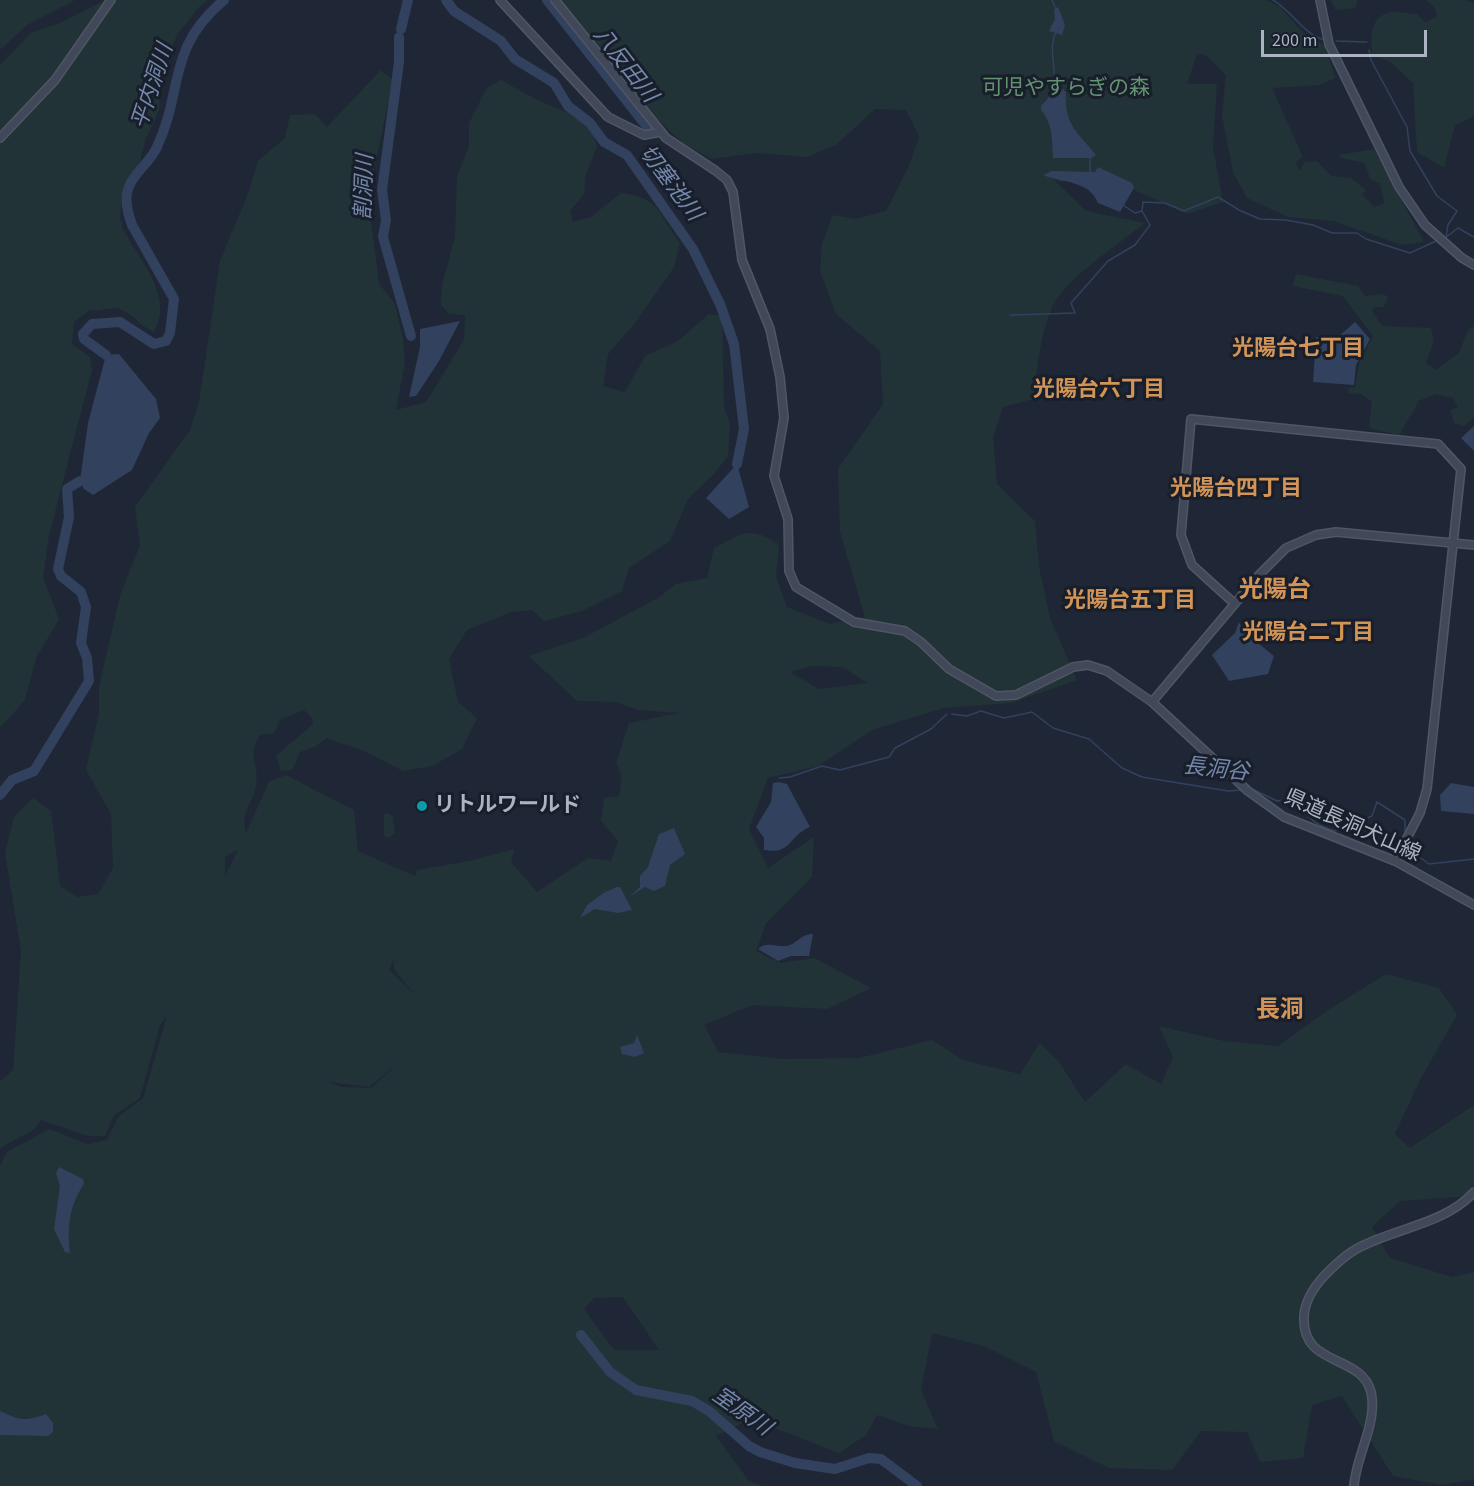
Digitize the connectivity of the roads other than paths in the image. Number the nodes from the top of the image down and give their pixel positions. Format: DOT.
graph roads {
  1 [pos="111,0"];
  2 [pos="500,0"];
  3 [pos="555,0"];
  4 [pos="1320,0"];
  5 [pos="661,132"];
  6 [pos="0,138"];
  7 [pos="1474,265"];
  8 [pos="1454,543"];
  9 [pos="1474,545"];
  10 [pos="1235,604"];
  11 [pos="1152,702"];
  12 [pos="1395,861"];
  13 [pos="1474,905"];
  14 [pos="1474,1192"];
  15 [pos="1354,1486"];
  1 -- 6 [label="main road"];
  2 -- 5 [label="main road"];
  3 -- 5 [label="main road, 県道長洞犬山線"];
  4 -- 7 [label="main road"];
  5 -- 11 [label="main road, 県道長洞犬山線"];
  8 -- 9 [label="main road"];
  8 -- 10 [label="main road"];
  8 -- 10 [label="main road"];
  8 -- 12 [label="main road"];
  10 -- 11 [label="main road"];
  11 -- 12 [label="main road, 県道長洞犬山線"];
  12 -- 13 [label="main road, 県道長洞犬山線"];
  14 -- 15 [label="main road"];
}
